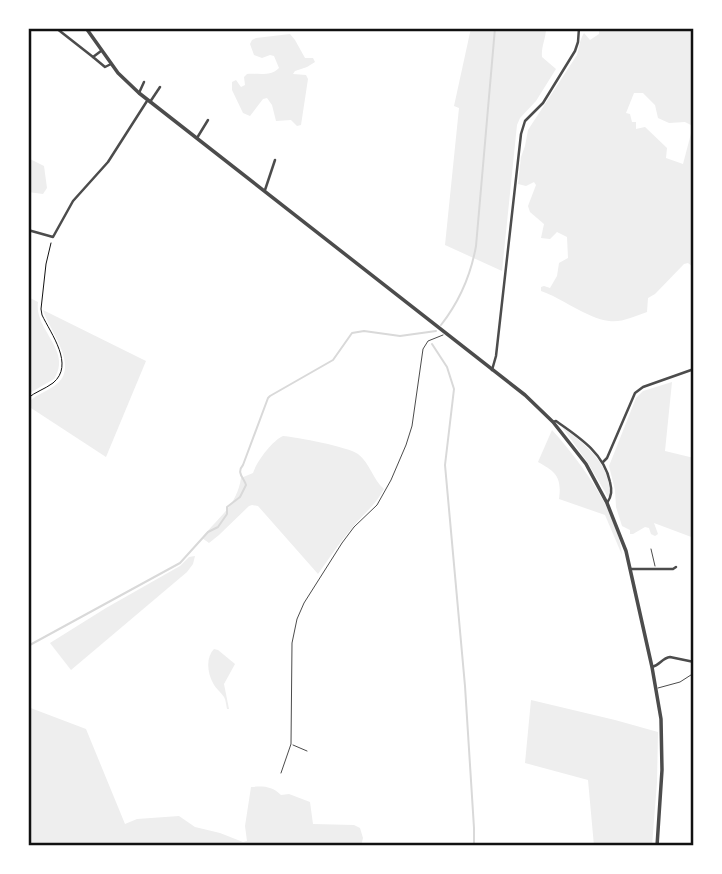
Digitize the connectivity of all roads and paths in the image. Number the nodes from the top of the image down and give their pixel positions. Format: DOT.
graph roads {
  1 [pos="31,28"];
  2 [pos="56,28"];
  3 [pos="86,28"];
  4 [pos="579,28"];
  5 [pos="28,34"];
  6 [pos="101,51"];
  7 [pos="93,57"];
  8 [pos="111,64"];
  9 [pos="144,82"];
  10 [pos="160,86"];
  11 [pos="139,93"];
  12 [pos="149,101"];
  13 [pos="208,120"];
  14 [pos="197,138"];
  15 [pos="275,160"];
  16 [pos="264,191"];
  17 [pos="28,230"];
  18 [pos="53,237"];
  19 [pos="445,333"];
  20 [pos="694,369"];
  21 [pos="492,370"];
  22 [pos="28,398"];
  23 [pos="554,422"];
  24 [pos="603,462"];
  25 [pos="607,503"];
  26 [pos="651,549"];
  27 [pos="676,567"];
  28 [pos="656,568"];
  29 [pos="631,569"];
  30 [pos="694,662"];
  31 [pos="652,667"];
  32 [pos="694,673"];
  33 [pos="656,688"];
  34 [pos="291,744"];
  35 [pos="307,751"];
  36 [pos="281,774"];
  37 [pos="657,846"];
  1 -- 5 [label="street"];
  2 -- 7 [label="street"];
  3 -- 6 [label="street"];
  4 -- 21 [label="street"];
  6 -- 7 [label="street"];
  6 -- 8 [label="street"];
  7 -- 8 [label="street"];
  8 -- 11 [label="street"];
  9 -- 11 [label="street"];
  10 -- 12 [label="street"];
  11 -- 12 [label="street"];
  12 -- 14 [label="street"];
  12 -- 18 [label="street"];
  13 -- 14 [label="street"];
  14 -- 16 [label="street"];
  15 -- 16 [label="street"];
  16 -- 19 [label="street"];
  17 -- 18 [label="street"];
  18 -- 22 [label="path"];
  19 -- 21 [label="street"];
  19 -- 34 [label="lane"];
  20 -- 24 [label="street"];
  21 -- 23 [label="street"];
  23 -- 24 [label="street"];
  23 -- 25 [label="street"];
  24 -- 25 [label="street"];
  25 -- 29 [label="street"];
  26 -- 28 [label="lane"];
  27 -- 28 [label="street"];
  28 -- 29 [label="street"];
  29 -- 31 [label="street"];
  30 -- 31 [label="street"];
  31 -- 33 [label="street"];
  32 -- 33 [label="lane"];
  33 -- 37 [label="street"];
  34 -- 35 [label="lane"];
  34 -- 36 [label="lane"];
}
